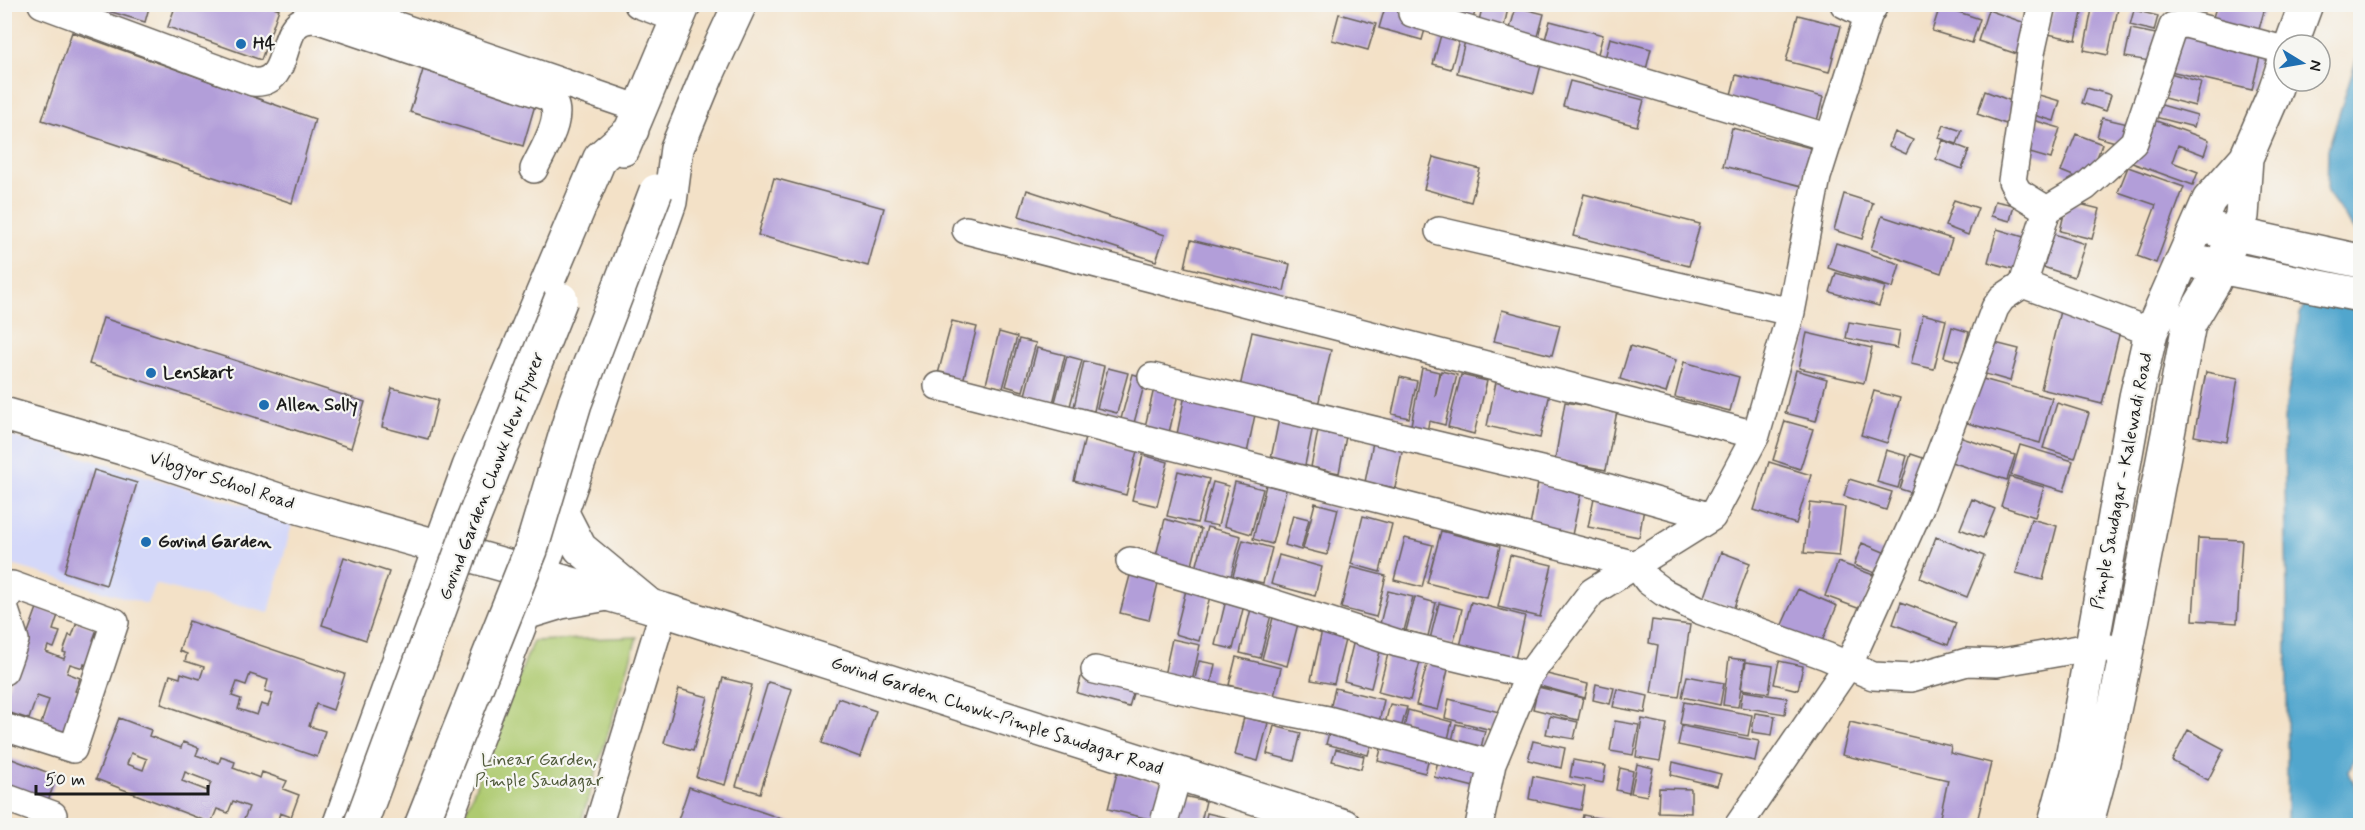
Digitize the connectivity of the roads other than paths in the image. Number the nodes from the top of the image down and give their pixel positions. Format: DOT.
graph roads {
  1 [pos="42,4"];
  2 [pos="334,4"];
  3 [pos="638,4"];
  4 [pos="740,4"];
  5 [pos="2042,4"];
  6 [pos="2306,4"];
  7 [pos="1862,8"];
  8 [pos="681,12"];
  9 [pos="1412,13"];
  10 [pos="2295,33"];
  11 [pos="2272,47"];
  12 [pos="2274,93"];
  13 [pos="636,119"];
  14 [pos="1830,138"];
  15 [pos="677,148"];
  16 [pos="2246,158"];
  17 [pos="534,169"];
  18 [pos="2047,210"];
  19 [pos="2197,224"];
  20 [pos="966,230"];
  21 [pos="1439,231"];
  22 [pos="2234,235"];
  23 [pos="2182,259"];
  24 [pos="2361,261"];
  25 [pos="2220,268"];
  26 [pos="2023,284"];
  27 [pos="2361,295"];
  28 [pos="1791,312"];
  29 [pos="2151,332"];
  30 [pos="1152,376"];
  31 [pos="938,386"];
  32 [pos="4,414"];
  33 [pos="1756,435"];
  34 [pos="562,513"];
  35 [pos="1712,517"];
  36 [pos="440,547"];
  37 [pos="1130,561"];
  38 [pos="1636,565"];
  39 [pos="538,576"];
  40 [pos="607,594"];
  41 [pos="4,606"];
  42 [pos="657,608"];
  43 [pos="525,613"];
  44 [pos="2091,647"];
  45 [pos="2127,649"];
  46 [pos="1849,664"];
  47 [pos="1095,670"];
  48 [pos="4,671"];
  49 [pos="1529,675"];
  50 [pos="4,727"];
  51 [pos="1492,764"];
  52 [pos="1178,773"];
  53 [pos="4,797"];
  54 [pos="53,814"];
  55 [pos="339,825"];
  56 [pos="360,825"];
  57 [pos="421,825"];
  58 [pos="443,825"];
  59 [pos="598,825"];
  60 [pos="1163,825"];
  61 [pos="1340,825"];
  62 [pos="1479,825"];
  63 [pos="1738,825"];
  64 [pos="2054,825"];
  65 [pos="2086,825"];
  1 -- 17 [label="street"];
  2 -- 13 [label="street"];
  3 -- 8 [label="street"];
  4 -- 15 [label="main road"];
  5 -- 18 [label="street"];
  6 -- 10 [label="main road"];
  7 -- 14 [label="street"];
  8 -- 13 [label="main road, Govind Garden Chowk New Flyover"];
  9 -- 14 [label="street"];
  11 -- 18 [label="street"];
  12 -- 16 [label="main road, Pimple Saudagar - Kalewadi Road"];
  13 -- 36 [label="main road"];
  13 -- 56 [label="main road, Govind Garden Chowk New Flyover, bridge"];
  14 -- 28 [label="street"];
  15 -- 34 [label="main road"];
  15 -- 57 [label="main road, bridge"];
  16 -- 19 [label="main road, Pimple Saudagar - Kalewadi Road"];
  16 -- 22 [label="main road, Pimple Saudagar - Kalewadi Road"];
  18 -- 26 [label="street"];
  19 -- 22 [label="main road"];
  19 -- 23 [label="main road, Pimple Saudagar - Kalewadi Road"];
  20 -- 33 [label="street"];
  21 -- 28 [label="street"];
  22 -- 24 [label="main road"];
  22 -- 25 [label="main road, Pimple Saudagar - Kalewadi Road"];
  23 -- 25 [label="main road"];
  23 -- 29 [label="main road, Pimple Saudagar - Kalewadi Road"];
  25 -- 27 [label="main road"];
  25 -- 45 [label="main road, Pimple Saudagar - Kalewadi Road"];
  26 -- 29 [label="street"];
  26 -- 46 [label="street"];
  28 -- 33 [label="street"];
  29 -- 44 [label="main road, Pimple Saudagar - Kalewadi Road"];
  30 -- 35 [label="street"];
  31 -- 38 [label="street"];
  32 -- 36 [label="main road, Vibgyor School Road"];
  33 -- 35 [label="street"];
  34 -- 39 [label="main road"];
  34 -- 42 [label="main road"];
  35 -- 38 [label="street"];
  36 -- 39 [label="main road, Vibgyor School Road"];
  36 -- 55 [label="main road"];
  37 -- 49 [label="street"];
  38 -- 46 [label="street"];
  38 -- 49 [label="street"];
  39 -- 40 [label="main road, Govind Garden Chowk-Pimple Saudagar Road"];
  39 -- 43 [label="main road"];
  40 -- 42 [label="main road, Govind Garden Chowk-Pimple Saudagar Road"];
  40 -- 43 [label="main road"];
  41 -- 48 [label="street"];
  41 -- 50 [label="street"];
  42 -- 52 [label="main road, Govind Garden Chowk-Pimple Saudagar Road"];
  42 -- 59 [label="street"];
  43 -- 58 [label="main road"];
  44 -- 45 [label="street"];
  44 -- 46 [label="street"];
  44 -- 64 [label="main road, Pimple Saudagar - Kalewadi Road"];
  45 -- 65 [label="main road, Pimple Saudagar - Kalewadi Road"];
  46 -- 63 [label="street"];
  47 -- 51 [label="street"];
  49 -- 51 [label="street"];
  51 -- 62 [label="street"];
  52 -- 60 [label="street"];
  52 -- 61 [label="main road, Govind Garden Chowk-Pimple Saudagar Road"];
  53 -- 54 [label="street"];
}
